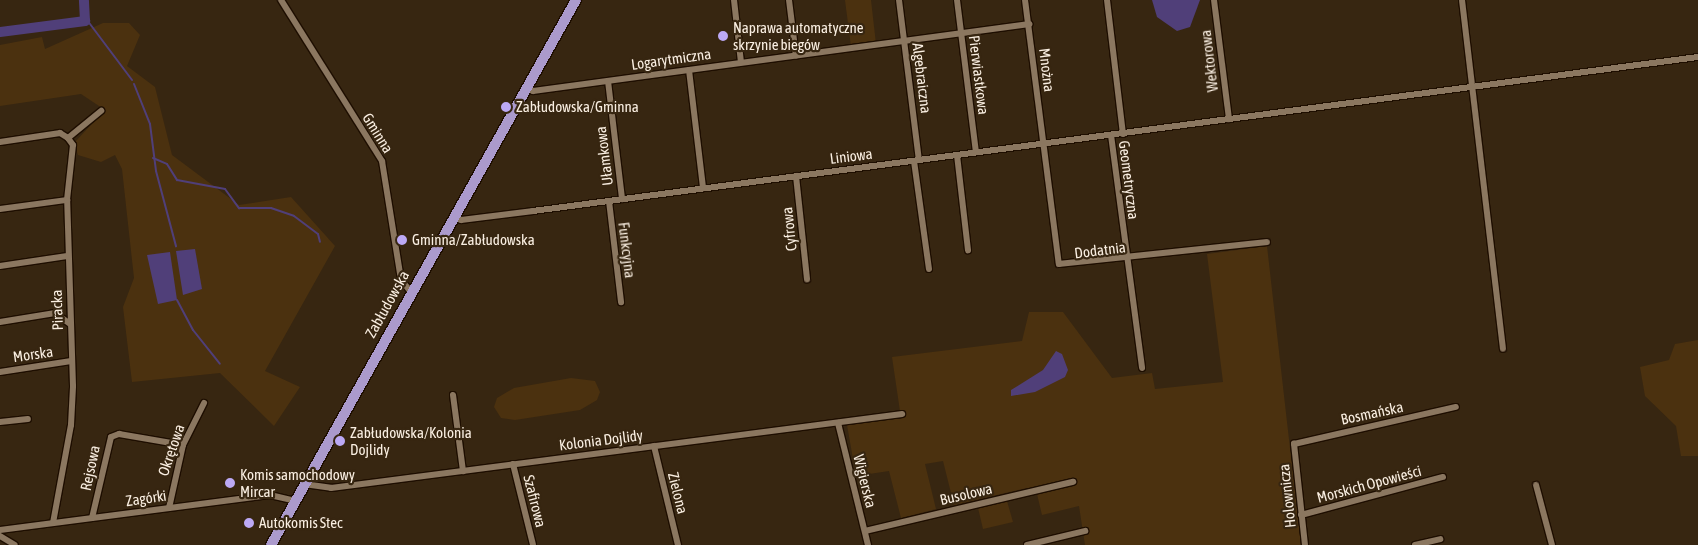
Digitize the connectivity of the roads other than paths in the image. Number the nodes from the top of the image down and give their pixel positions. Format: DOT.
graph roads {
  1 [pos="576,0"];
  2 [pos="734,0"];
  3 [pos="789,0"];
  4 [pos="899,0"];
  5 [pos="957,0"];
  6 [pos="1026,0"];
  7 [pos="1107,0"];
  8 [pos="1214,0"];
  9 [pos="1462,0"];
  10 [pos="281,1"];
  11 [pos="1029,24"];
  12 [pos="961,34"];
  13 [pos="904,44"];
  14 [pos="796,56"];
  15 [pos="1698,57"];
  16 [pos="742,62"];
  17 [pos="689,70"];
  18 [pos="608,81"];
  19 [pos="526,87"];
  20 [pos="1472,88"];
  21 [pos="101,111"];
  22 [pos="1228,120"];
  23 [pos="1123,134"];
  24 [pos="1111,135"];
  25 [pos="68,138"];
  26 [pos="0,142"];
  27 [pos="1044,143"];
  28 [pos="976,152"];
  29 [pos="957,155"];
  30 [pos="917,160"];
  31 [pos="796,176"];
  32 [pos="703,188"];
  33 [pos="622,199"];
  34 [pos="67,200"];
  35 [pos="609,201"];
  36 [pos="0,209"];
  37 [pos="452,216"];
  38 [pos="1267,242"];
  39 [pos="968,250"];
  40 [pos="67,256"];
  41 [pos="1127,259"];
  42 [pos="0,266"];
  43 [pos="928,269"];
  44 [pos="807,279"];
  45 [pos="410,292"];
  46 [pos="621,302"];
  47 [pos="0,322"];
  48 [pos="70,324"];
  49 [pos="1503,349"];
  50 [pos="71,362"];
  51 [pos="1142,368"];
  52 [pos="0,372"];
  53 [pos="453,395"];
  54 [pos="204,403"];
  55 [pos="1456,408"];
  56 [pos="902,414"];
  57 [pos="28,419"];
  58 [pos="0,422"];
  59 [pos="838,422"];
  60 [pos="1294,444"];
  61 [pos="183,445"];
  62 [pos="654,446"];
  63 [pos="513,464"];
  64 [pos="463,470"];
  65 [pos="1443,477"];
  66 [pos="1074,482"];
  67 [pos="304,484"];
  68 [pos="1536,485"];
  69 [pos="295,501"];
  70 [pos="168,508"];
  71 [pos="1302,515"];
  72 [pos="92,518"];
  73 [pos="53,523"];
  74 [pos="0,530"];
  75 [pos="865,531"];
  76 [pos="1085,531"];
  77 [pos="0,536"];
  78 [pos="1440,539"];
  79 [pos="15,545"];
  80 [pos="271,545"];
  81 [pos="533,545"];
  82 [pos="678,545"];
  83 [pos="868,545"];
  84 [pos="1027,545"];
  85 [pos="1305,545"];
  86 [pos="1415,545"];
  87 [pos="1552,545"];
  1 -- 19 [label="highway, Zabłudowska"];
  2 -- 16 [label="street"];
  3 -- 14 [label="street"];
  4 -- 13 [label="street, Algebraiczna"];
  5 -- 12 [label="street, Pierwiastkowa"];
  6 -- 11 [label="street, Mnożna"];
  7 -- 23 [label="street"];
  8 -- 22 [label="street, Wektorowa"];
  9 -- 20 [label="street"];
  10 -- 45 [label="street, Gminna"];
  11 -- 12 [label="street, Logarytmiczna"];
  11 -- 27 [label="street, Mnożna"];
  12 -- 13 [label="street, Logarytmiczna"];
  12 -- 28 [label="street, Pierwiastkowa"];
  13 -- 14 [label="street, Logarytmiczna"];
  13 -- 30 [label="street, Algebraiczna"];
  14 -- 16 [label="street, Logarytmiczna"];
  15 -- 20 [label="street, Liniowa"];
  16 -- 17 [label="street, Logarytmiczna"];
  17 -- 18 [label="street, Logarytmiczna"];
  17 -- 32 [label="street"];
  18 -- 19 [label="street, Logarytmiczna"];
  18 -- 33 [label="street, Ułamkowa"];
  19 -- 37 [label="highway, Zabłudowska"];
  20 -- 22 [label="street, Liniowa"];
  20 -- 49 [label="street"];
  21 -- 25 [label="street"];
  22 -- 23 [label="street, Liniowa"];
  23 -- 24 [label="street, Liniowa"];
  24 -- 27 [label="street, Liniowa"];
  24 -- 41 [label="street, Geometryczna"];
  25 -- 26 [label="street"];
  25 -- 34 [label="street, Piracka"];
  27 -- 28 [label="street, Liniowa"];
  27 -- 41 [label="street, Dodatnia"];
  28 -- 29 [label="street, Liniowa"];
  29 -- 30 [label="street, Liniowa"];
  29 -- 39 [label="street"];
  30 -- 31 [label="street, Liniowa"];
  30 -- 43 [label="street, Algebraiczna"];
  31 -- 32 [label="street, Liniowa"];
  31 -- 44 [label="street, Cyfrowa"];
  32 -- 33 [label="street, Liniowa"];
  33 -- 35 [label="street, Liniowa"];
  34 -- 36 [label="street"];
  34 -- 40 [label="street, Piracka"];
  35 -- 37 [label="street, Liniowa"];
  35 -- 46 [label="street, Funkcyjna"];
  37 -- 45 [label="highway, Zabłudowska"];
  38 -- 41 [label="street, Dodatnia"];
  40 -- 42 [label="street"];
  40 -- 48 [label="street, Piracka"];
  41 -- 51 [label="street, Geometryczna"];
  45 -- 67 [label="highway, Zabłudowska"];
  47 -- 48 [label="street"];
  48 -- 50 [label="street, Piracka"];
  50 -- 52 [label="street, Morska"];
  50 -- 73 [label="street, Piracka"];
  53 -- 64 [label="street"];
  54 -- 61 [label="street, Okrętowa"];
  55 -- 60 [label="street, Bosmańska"];
  56 -- 59 [label="street, Kolonia Dojlidy"];
  57 -- 58 [label="street"];
  59 -- 62 [label="street, Kolonia Dojlidy"];
  59 -- 75 [label="street, Wigierska"];
  60 -- 71 [label="street, Holownicza"];
  61 -- 70 [label="street, Okrętowa"];
  61 -- 72 [label="street, Rejsowa"];
  62 -- 63 [label="street, Kolonia Dojlidy"];
  62 -- 82 [label="street, Zielona"];
  63 -- 64 [label="street, Kolonia Dojlidy"];
  63 -- 81 [label="street, Szafirowa"];
  64 -- 67 [label="street, Kolonia Dojlidy"];
  65 -- 71 [label="street, Morskich Opowieści"];
  66 -- 75 [label="street, Busolowa"];
  67 -- 69 [label="highway, Zabłudowska"];
  68 -- 87 [label="street"];
  69 -- 70 [label="street, Zagórki"];
  69 -- 80 [label="highway, Zabłudowska"];
  70 -- 72 [label="street, Zagórki"];
  71 -- 85 [label="street, Holownicza"];
  72 -- 73 [label="street, Zagórki"];
  73 -- 74 [label="street, Zagórki"];
  75 -- 83 [label="street, Wigierska"];
  76 -- 84 [label="street"];
  77 -- 79 [label="street"];
  78 -- 86 [label="street"];
}
